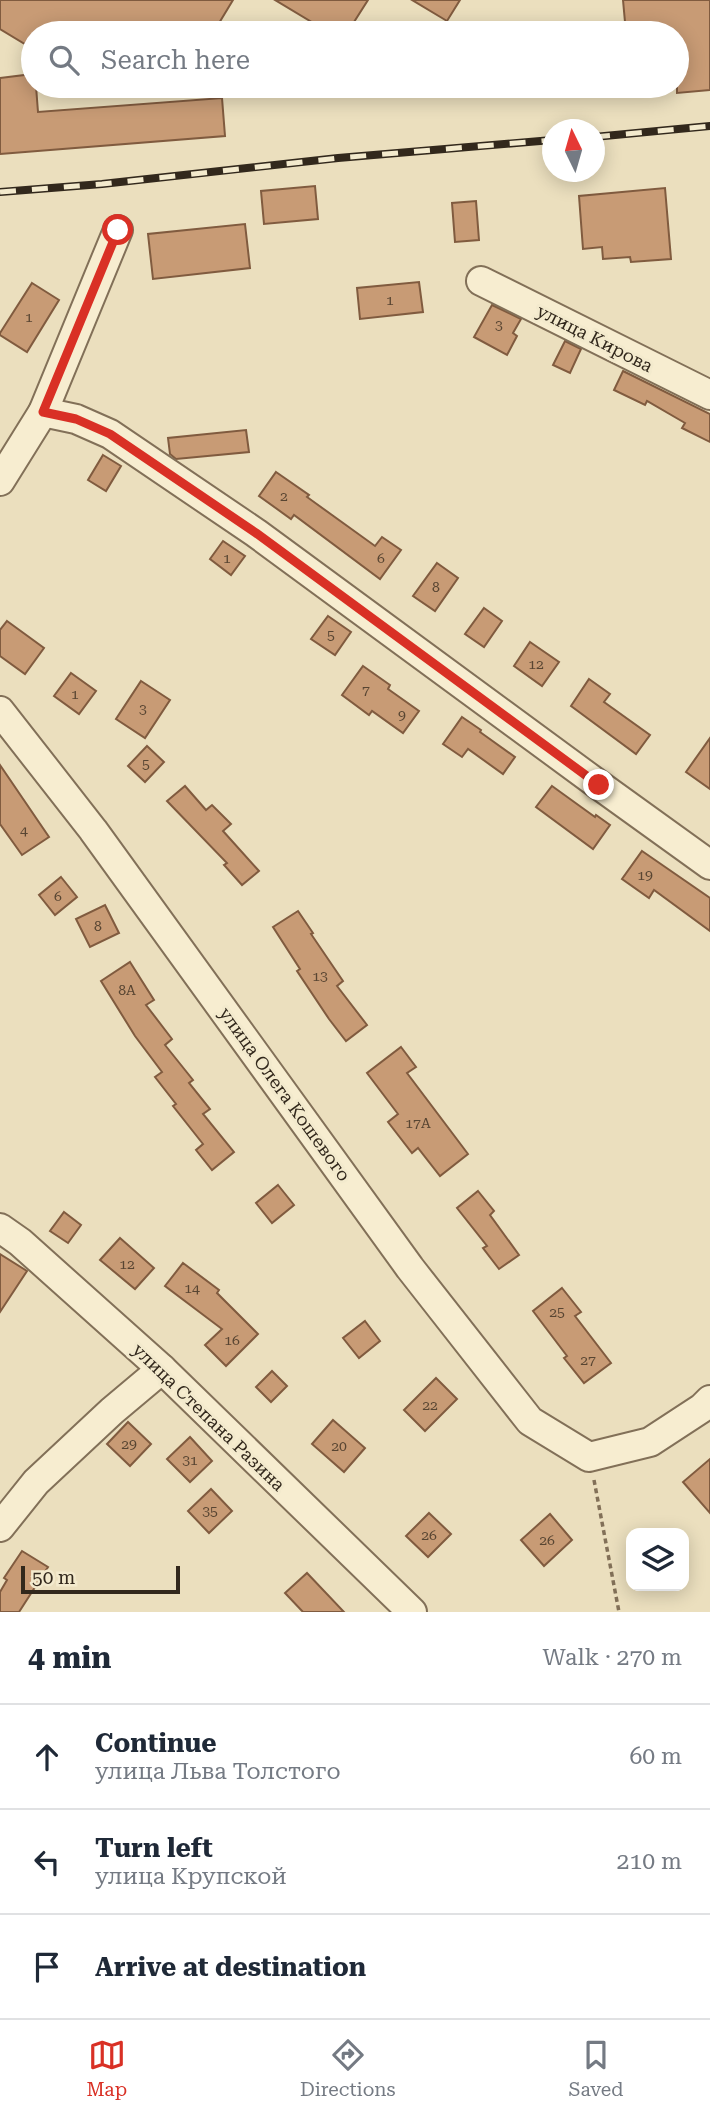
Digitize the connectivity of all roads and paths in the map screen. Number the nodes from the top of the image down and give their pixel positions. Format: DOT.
graph roads {
  1 [pos="118,230"];
  2 [pos="481,281"];
  3 [pos="710,395"];
  4 [pos="43,412"];
  5 [pos="0,481"];
  6 [pos="0,711"];
  7 [pos="710,864"];
  8 [pos="0,1228"];
  9 [pos="162,1369"];
  10 [pos="710,1400"];
  11 [pos="589,1457"];
  12 [pos="0,1527"];
  13 [pos="412,1612"];
  14 [pos="619,1612"];
  1 -- 4 [label="street"];
  2 -- 3 [label="street, улица Кирова"];
  4 -- 5 [label="street"];
  4 -- 7 [label="street"];
  6 -- 11 [label="street, улица Олега Кошевого"];
  8 -- 9 [label="street, улица Степана Разина"];
  9 -- 12 [label="street"];
  9 -- 13 [label="street, улица Степана Разина"];
  10 -- 11 [label="street"];
  11 -- 14 [label="path"];
}
